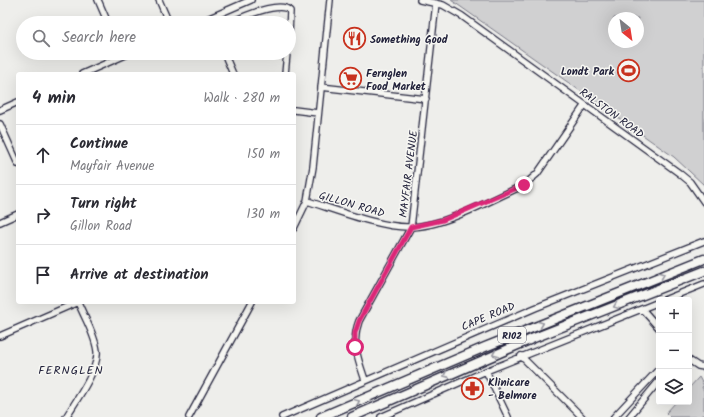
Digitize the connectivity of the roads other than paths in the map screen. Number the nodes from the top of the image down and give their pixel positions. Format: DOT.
graph roads {
  1 [pos="98,0"];
  2 [pos="159,0"];
  3 [pos="251,0"];
  4 [pos="330,0"];
  5 [pos="420,0"];
  6 [pos="436,3"];
  7 [pos="105,16"];
  8 [pos="166,16"];
  9 [pos="214,16"];
  10 [pos="246,16"];
  11 [pos="290,16"];
  12 [pos="112,60"];
  13 [pos="227,60"];
  14 [pos="287,60"];
  15 [pos="86,72"];
  16 [pos="232,72"];
  17 [pos="286,72"];
  18 [pos="321,87"];
  19 [pos="426,98"];
  20 [pos="16,103"];
  21 [pos="584,106"];
  22 [pos="0,110"];
  23 [pos="296,110"];
  24 [pos="318,113"];
  25 [pos="0,124"];
  26 [pos="16,160"];
  27 [pos="307,201"];
  28 [pos="704,202"];
  29 [pos="16,215"];
  30 [pos="0,222"];
  31 [pos="296,224"];
  32 [pos="411,227"];
  33 [pos="704,241"];
  34 [pos="704,259"];
  35 [pos="704,271"];
  36 [pos="704,284"];
  37 [pos="672,297"];
  38 [pos="656,303"];
  39 [pos="73,304"];
  40 [pos="79,304"];
  41 [pos="251,304"];
  42 [pos="642,309"];
  43 [pos="656,325"];
  44 [pos="0,336"];
  45 [pos="477,350"];
  46 [pos="521,356"];
  47 [pos="482,360"];
  48 [pos="692,362"];
  49 [pos="704,367"];
  50 [pos="486,370"];
  51 [pos="656,372"];
  52 [pos="365,380"];
  53 [pos="656,385"];
  54 [pos="66,417"];
  55 [pos="189,417"];
  56 [pos="282,417"];
  57 [pos="321,417"];
  58 [pos="352,417"];
  59 [pos="381,417"];
  60 [pos="508,417"];
  61 [pos="582,417"];
  62 [pos="614,417"];
  63 [pos="629,417"];
  1 -- 7 [label="street"];
  2 -- 8 [label="street"];
  3 -- 9 [label="street"];
  4 -- 18 [label="street"];
  5 -- 6 [label="street, RALSTON ROAD"];
  6 -- 19 [label="street, MAYFAIR AVENUE"];
  6 -- 21 [label="street, RALSTON ROAD"];
  10 -- 11 [label="street"];
  12 -- 15 [label="street"];
  13 -- 16 [label="street"];
  14 -- 17 [label="street"];
  18 -- 19 [label="street"];
  18 -- 24 [label="street"];
  19 -- 32 [label="street, MAYFAIR AVENUE"];
  20 -- 22 [label="street"];
  21 -- 28 [label="street, RALSTON ROAD"];
  21 -- 32 [label="street, GILLON ROAD"];
  23 -- 24 [label="street"];
  24 -- 27 [label="street"];
  25 -- 26 [label="street"];
  27 -- 31 [label="street"];
  27 -- 32 [label="street, GILLON ROAD"];
  29 -- 30 [label="street"];
  32 -- 52 [label="street, MAYFAIR AVENUE"];
  33 -- 52 [label="street, CAPE ROAD"];
  45 -- 34 [label="main road, R102, one-way"];
  35 -- 47 [label="main road, R102, one-way"];
  36 -- 37 [label="street"];
  38 -- 42 [label="street"];
  39 -- 44 [label="street"];
  40 -- 54 [label="street"];
  41 -- 55 [label="street"];
  42 -- 43 [label="street"];
  42 -- 46 [label="street"];
  45 -- 47 [label="main road"];
  57 -- 45 [label="main road, R102, one-way"];
  46 -- 50 [label="street"];
  46 -- 61 [label="street"];
  47 -- 58 [label="main road, R102, one-way"];
  48 -- 49 [label="street"];
  50 -- 59 [label="street"];
  50 -- 60 [label="street"];
  51 -- 62 [label="street"];
  52 -- 56 [label="street, CAPE ROAD"];
  53 -- 63 [label="street"];
}
